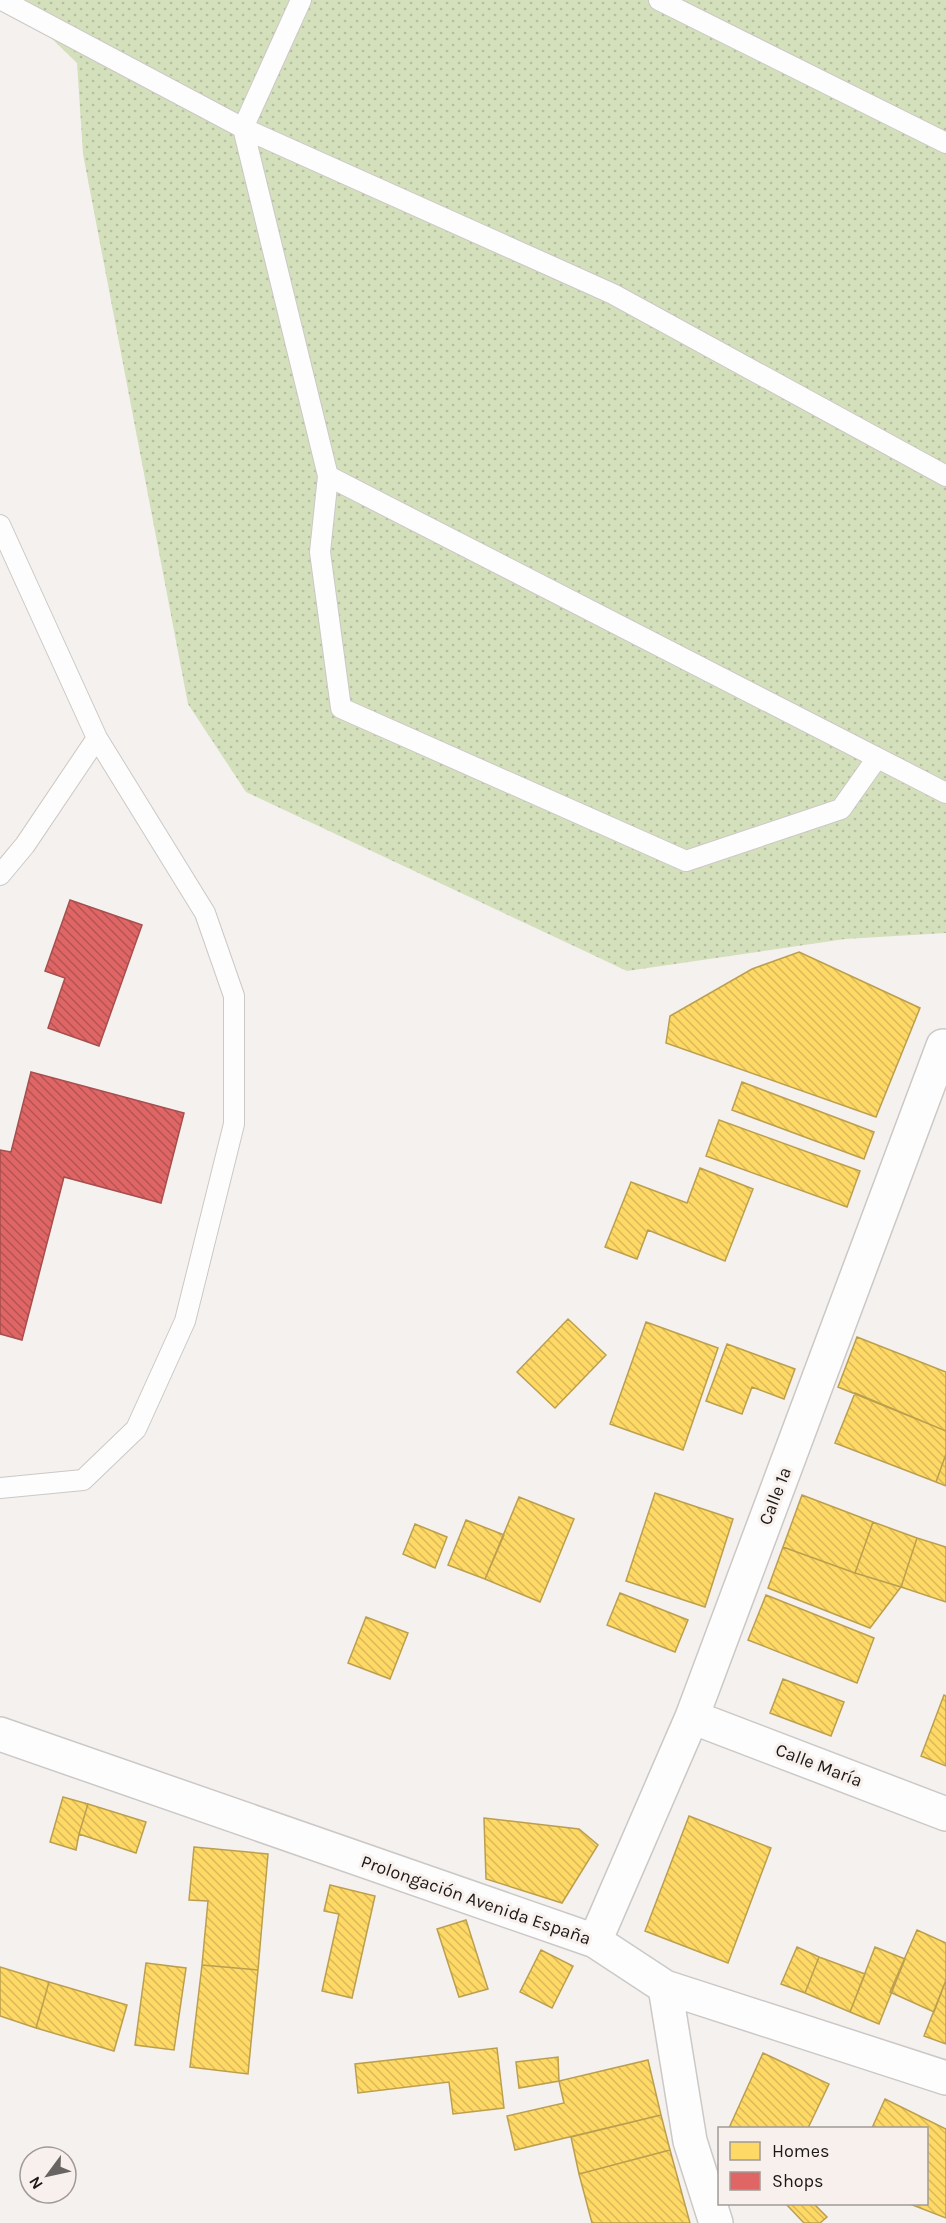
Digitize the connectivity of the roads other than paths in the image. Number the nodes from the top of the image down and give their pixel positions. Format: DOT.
graph roads {
  1 [pos="2,0"];
  2 [pos="301,0"];
  3 [pos="659,0"];
  4 [pos="243,128"];
  5 [pos="946,143"];
  6 [pos="328,476"];
  7 [pos="946,477"];
  8 [pos="0,525"];
  9 [pos="97,738"];
  10 [pos="877,758"];
  11 [pos="946,793"];
  12 [pos="0,875"];
  13 [pos="945,1047"];
  14 [pos="0,1488"];
  15 [pos="692,1717"];
  16 [pos="0,1734"];
  17 [pos="946,1814"];
  18 [pos="595,1941"];
  19 [pos="665,1987"];
  20 [pos="946,2078"];
  21 [pos="716,2223"];
  1 -- 4 [label="lane"];
  2 -- 4 [label="lane"];
  3 -- 5 [label="lane"];
  4 -- 6 [label="lane"];
  4 -- 7 [label="lane"];
  6 -- 10 [label="lane"];
  6 -- 10 [label="lane"];
  8 -- 9 [label="lane"];
  9 -- 12 [label="lane"];
  9 -- 14 [label="lane"];
  10 -- 11 [label="lane"];
  13 -- 15 [label="street, Calle 1ª"];
  15 -- 17 [label="street, Calle María"];
  15 -- 18 [label="street, Calle 1ª"];
  16 -- 18 [label="street, Prolongación Avenida España"];
  18 -- 19 [label="street, Prolongación Avenida España"];
  19 -- 20 [label="street, Prolongación Avenida España"];
  19 -- 21 [label="street"];
}
